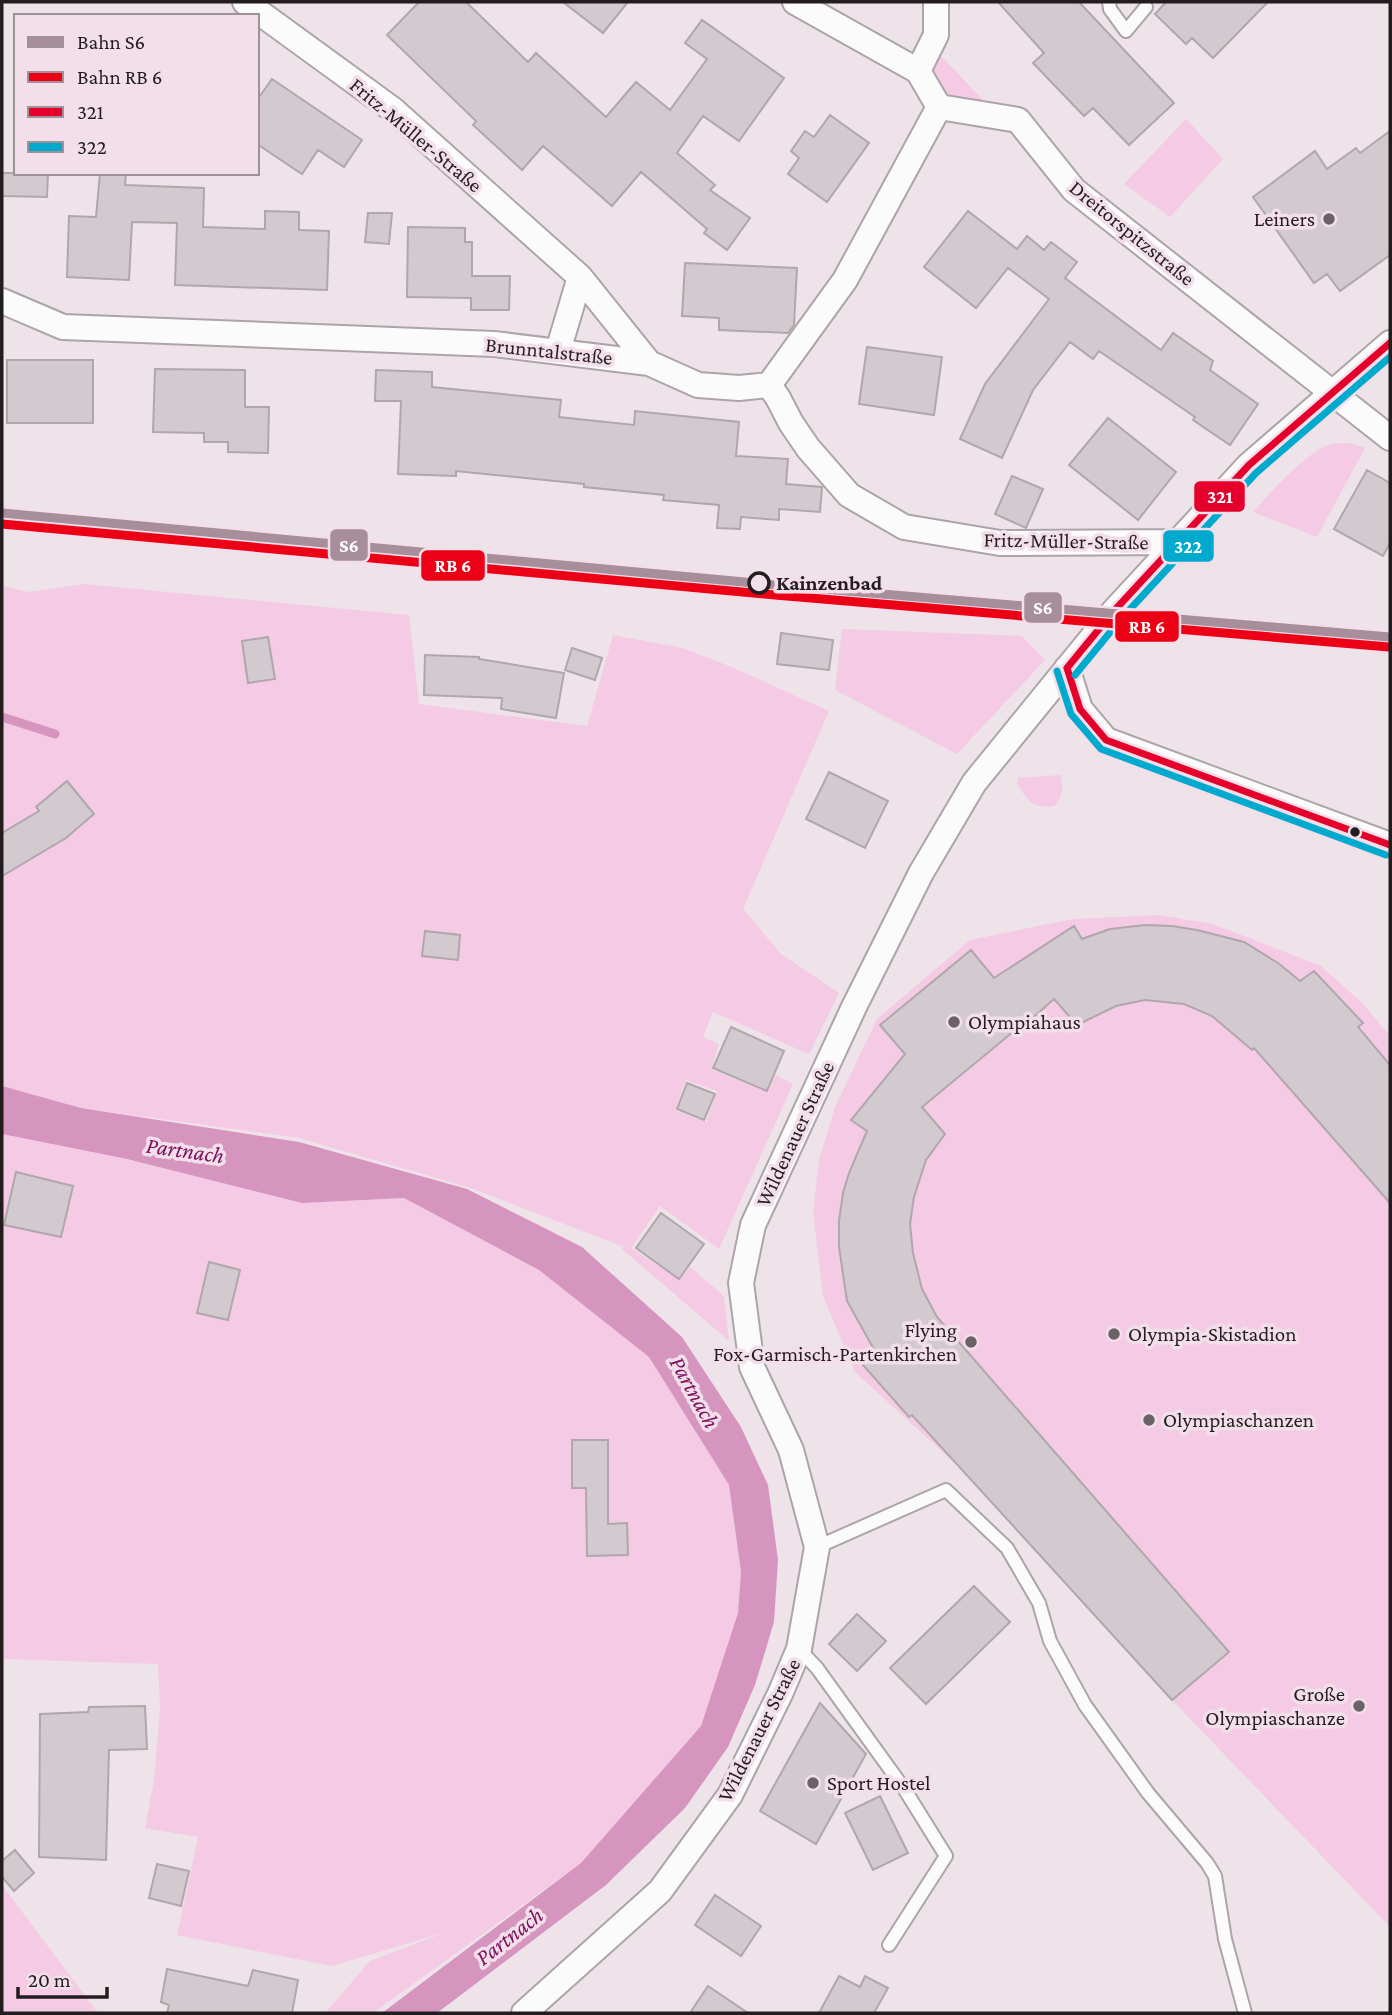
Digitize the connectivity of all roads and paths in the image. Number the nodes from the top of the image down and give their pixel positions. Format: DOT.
graph roads {
  1 [pos="245,2"];
  2 [pos="794,2"];
  3 [pos="936,2"];
  4 [pos="1109,2"];
  5 [pos="1146,7"];
  6 [pos="918,71"];
  7 [pos="939,107"];
  8 [pos="580,278"];
  9 [pos="2,301"];
  10 [pos="1390,342"];
  11 [pos="558,351"];
  12 [pos="649,363"];
  13 [pos="769,385"];
  14 [pos="1333,392"];
  15 [pos="1390,438"];
  16 [pos="1178,542"];
  17 [pos="1067,668"];
  18 [pos="1390,845"];
  19 [pos="817,1547"];
  20 [pos="799,1649"];
  21 [pos="889,1945"];
  22 [pos="524,2013"];
  23 [pos="1245,2013"];
  1 -- 8 [label="street, Fritz-Müller-Straße"];
  2 -- 6 [label="street"];
  3 -- 6 [label="street"];
  4 -- 5 [label="lane"];
  6 -- 7 [label="street"];
  7 -- 13 [label="street"];
  7 -- 14 [label="street, Dreitorspitzstraße"];
  8 -- 11 [label="street"];
  8 -- 12 [label="street, Fritz-Müller-Straße"];
  9 -- 11 [label="street, Brunntalstraße"];
  10 -- 14 [label="street, Wildenauer Straße"];
  11 -- 12 [label="street, Brunntalstraße"];
  12 -- 13 [label="street, Brunntalstraße"];
  13 -- 16 [label="street, Fritz-Müller-Straße"];
  14 -- 15 [label="street, Dreitorspitzstraße"];
  14 -- 16 [label="street, Wildenauer Straße"];
  16 -- 17 [label="street, Wildenauer Straße"];
  17 -- 18 [label="street"];
  17 -- 19 [label="street, Wildenauer Straße"];
  19 -- 20 [label="street, Wildenauer Straße"];
  19 -- 23 [label="lane"];
  20 -- 21 [label="lane"];
  20 -- 22 [label="street, Wildenauer Straße"];
}
